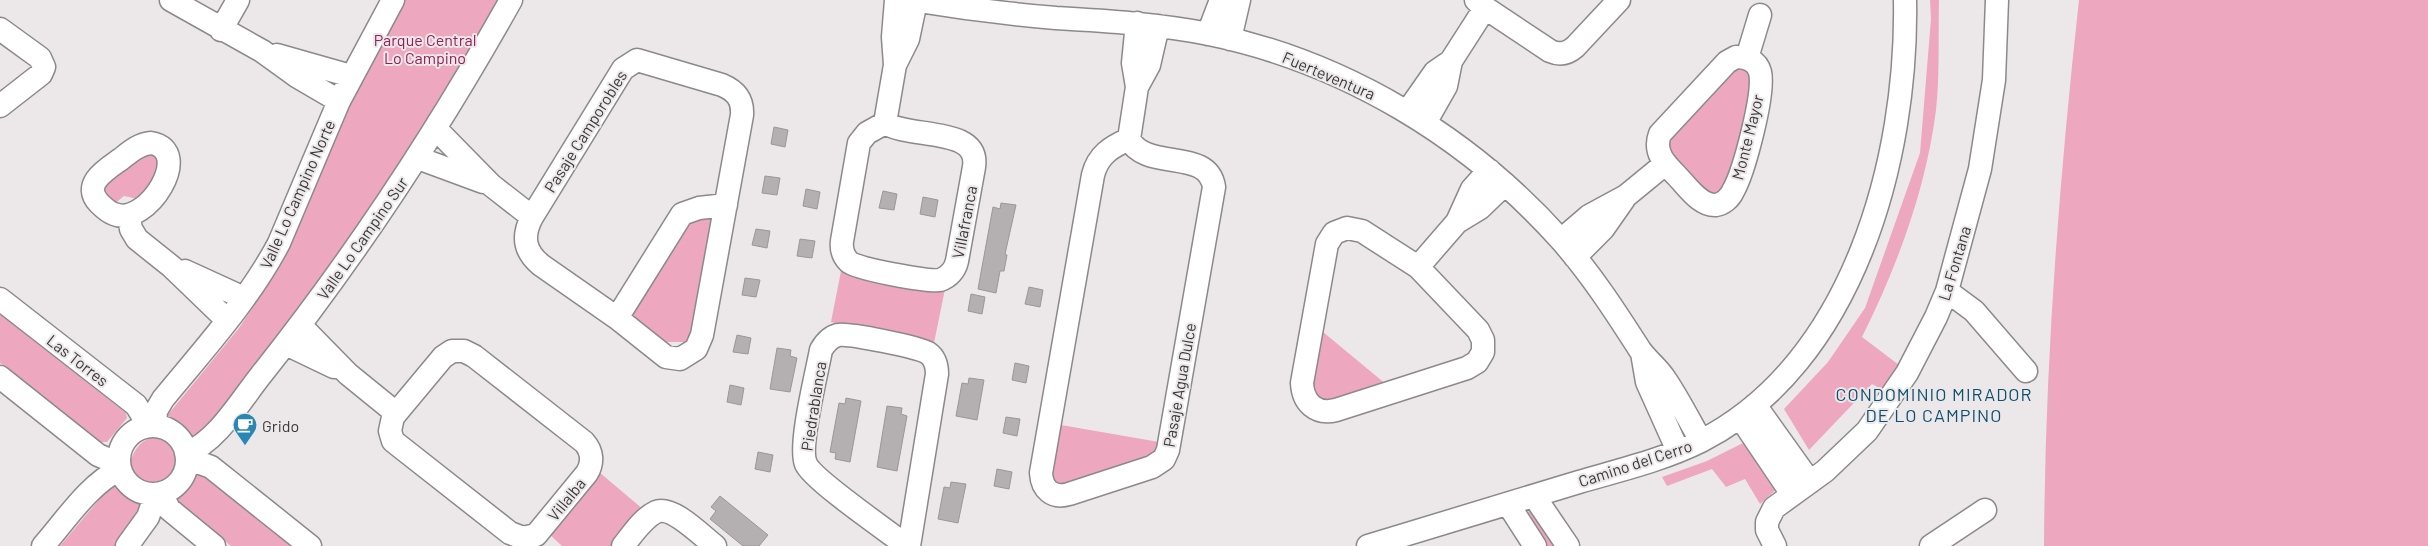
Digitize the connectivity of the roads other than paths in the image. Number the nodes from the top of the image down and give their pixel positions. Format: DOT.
graph roads {
  1 [pos="171,0"];
  2 [pos="238,0"];
  3 [pos="393,0"];
  4 [pos="511,0"];
  5 [pos="896,0"];
  6 [pos="914,0"];
  7 [pos="1221,0"];
  8 [pos="1239,0"];
  9 [pos="1619,0"];
  10 [pos="1905,0"];
  11 [pos="1997,0"];
  12 [pos="1480,4"];
  13 [pos="1067,9"];
  14 [pos="1760,15"];
  15 [pos="1147,24"];
  16 [pos="0,29"];
  17 [pos="221,30"];
  18 [pos="1208,34"];
  19 [pos="1230,39"];
  20 [pos="262,51"];
  21 [pos="1746,58"];
  22 [pos="895,65"];
  23 [pos="351,76"];
  24 [pos="339,101"];
  25 [pos="0,106"];
  26 [pos="1416,118"];
  27 [pos="885,122"];
  28 [pos="436,129"];
  29 [pos="1129,139"];
  30 [pos="418,158"];
  31 [pos="1665,164"];
  32 [pos="1497,177"];
  33 [pos="491,185"];
  34 [pos="1626,196"];
  35 [pos="726,205"];
  36 [pos="128,217"];
  37 [pos="532,217"];
  38 [pos="1561,240"];
  39 [pos="1575,257"];
  40 [pos="172,267"];
  41 [pos="1418,267"];
  42 [pos="1947,291"];
  43 [pos="244,298"];
  44 [pos="0,299"];
  45 [pos="617,318"];
  46 [pos="227,320"];
  47 [pos="300,325"];
  48 [pos="286,344"];
  49 [pos="1642,353"];
  50 [pos="2026,371"];
  51 [pos="348,374"];
  52 [pos="0,377"];
  53 [pos="1747,411"];
  54 [pos="396,413"];
  55 [pos="152,426"];
  56 [pos="1701,441"];
  57 [pos="1678,451"];
  58 [pos="187,456"];
  59 [pos="119,466"];
  60 [pos="1801,488"];
  61 [pos="158,494"];
  62 [pos="1534,496"];
  63 [pos="1508,504"];
  64 [pos="1985,510"];
  65 [pos="43,546"];
  66 [pos="127,546"];
  67 [pos="214,546"];
  68 [pos="310,546"];
  69 [pos="623,546"];
  70 [pos="715,546"];
  71 [pos="908,546"];
  72 [pos="1368,546"];
  73 [pos="1535,546"];
  74 [pos="1568,546"];
  75 [pos="1775,546"];
  76 [pos="1931,546"];
  1 -- 17 [label="street"];
  2 -- 17 [label="street"];
  3 -- 23 [label="street, Valle Lo Campino Norte"];
  4 -- 28 [label="street, Valle Lo Campino Sur"];
  5 -- 22 [label="street"];
  6 -- 13 [label="street, Fuerteventura"];
  6 -- 22 [label="street"];
  7 -- 18 [label="street"];
  8 -- 19 [label="street"];
  9 -- 12 [label="street"];
  10 -- 53 [label="street, Camino del Cerro"];
  11 -- 42 [label="street, La Fontana"];
  12 -- 26 [label="street"];
  13 -- 15 [label="street, Fuerteventura"];
  14 -- 21 [label="street"];
  15 -- 18 [label="street, Fuerteventura"];
  15 -- 29 [label="street"];
  16 -- 25 [label="street"];
  17 -- 20 [label="street"];
  18 -- 19 [label="street, Fuerteventura"];
  19 -- 26 [label="street, Fuerteventura"];
  20 -- 23 [label="street"];
  20 -- 24 [label="street"];
  21 -- 31 [label="street"];
  21 -- 31 [label="street, Monte Mayor"];
  22 -- 27 [label="street"];
  23 -- 24 [label="street, Valle Lo Campino Norte"];
  24 -- 43 [label="street, Valle Lo Campino Norte"];
  26 -- 32 [label="street, Fuerteventura"];
  27 -- 27 [label="street, Villafranca"];
  28 -- 30 [label="street, Valle Lo Campino Sur"];
  28 -- 33 [label="street"];
  29 -- 29 [label="street, Pasaje Agua Dulce"];
  30 -- 33 [label="street"];
  30 -- 47 [label="street, Valle Lo Campino Sur"];
  31 -- 34 [label="street"];
  32 -- 38 [label="street, Fuerteventura"];
  32 -- 41 [label="street"];
  33 -- 37 [label="street"];
  34 -- 38 [label="street"];
  34 -- 39 [label="street"];
  35 -- 37 [label="street, Pasaje Camporobles"];
  35 -- 45 [label="street"];
  35 -- 45 [label="street, Pasaje Camporobles"];
  36 -- 40 [label="street"];
  37 -- 45 [label="street, Pasaje Camporobles"];
  38 -- 39 [label="street, Fuerteventura"];
  39 -- 49 [label="street, Fuerteventura"];
  40 -- 43 [label="street"];
  40 -- 46 [label="street"];
  41 -- 41 [label="street"];
  42 -- 50 [label="street"];
  42 -- 60 [label="street, La Fontana"];
  43 -- 46 [label="street, Valle Lo Campino Norte"];
  44 -- 55 [label="street, Las Torres"];
  46 -- 55 [label="street, Valle Lo Campino Norte"];
  47 -- 48 [label="street, Valle Lo Campino Sur"];
  47 -- 51 [label="street"];
  48 -- 51 [label="street"];
  48 -- 58 [label="street, Valle Lo Campino Sur"];
  49 -- 56 [label="street, Fuerteventura"];
  49 -- 57 [label="street, Fuerteventura"];
  51 -- 54 [label="street"];
  52 -- 59 [label="street"];
  53 -- 56 [label="street, Camino del Cerro"];
  53 -- 60 [label="street"];
  54 -- 54 [label="street, Villalba"];
  55 -- 58 [label="street"];
  55 -- 59 [label="street"];
  56 -- 57 [label="street, Camino del Cerro"];
  57 -- 62 [label="street, Camino del Cerro"];
  58 -- 61 [label="street"];
  58 -- 68 [label="street"];
  59 -- 61 [label="street"];
  59 -- 65 [label="street"];
  60 -- 75 [label="street, La Fontana"];
  61 -- 66 [label="street"];
  61 -- 67 [label="street"];
  62 -- 63 [label="street, Camino del Cerro"];
  62 -- 74 [label="street"];
  63 -- 72 [label="street, Camino del Cerro"];
  63 -- 73 [label="street"];
  64 -- 76 [label="street"];
  69 -- 70 [label="street"];
  71 -- 71 [label="street, Piedrablanca"];
}
